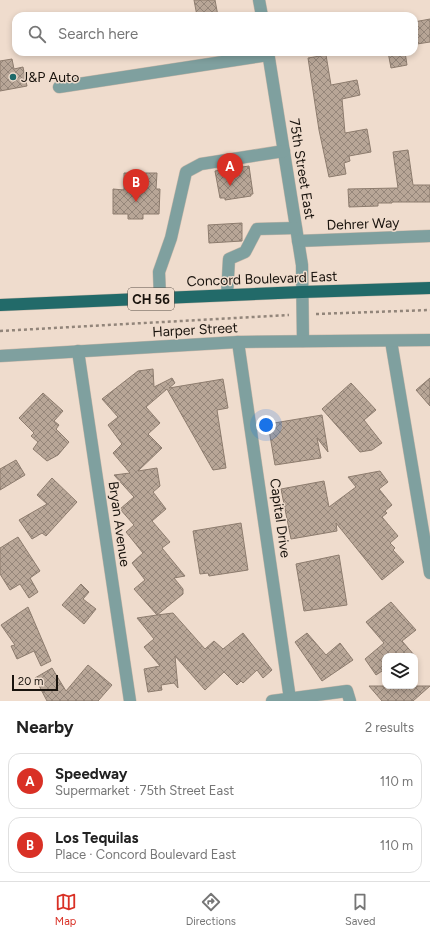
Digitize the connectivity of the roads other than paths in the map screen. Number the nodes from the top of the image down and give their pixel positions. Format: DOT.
graph roads {
  1 [pos="259,0"];
  2 [pos="261,12"];
  3 [pos="256,56"];
  4 [pos="268,56"];
  5 [pos="59,88"];
  6 [pos="284,151"];
  7 [pos="296,228"];
  8 [pos="430,236"];
  9 [pos="298,241"];
  10 [pos="430,288"];
  11 [pos="302,292"];
  12 [pos="227,295"];
  13 [pos="160,298"];
  14 [pos="0,306"];
  15 [pos="430,340"];
  16 [pos="303,341"];
  17 [pos="391,341"];
  18 [pos="238,342"];
  19 [pos="78,351"];
  20 [pos="0,356"];
  21 [pos="430,573"];
  22 [pos="290,699"];
  23 [pos="130,701"];
  24 [pos="272,701"];
  25 [pos="350,701"];
  1 -- 2 [label="street"];
  3 -- 5 [label="street"];
  4 -- 6 [label="street, 75th Street East"];
  6 -- 7 [label="street, 75th Street East"];
  6 -- 13 [label="street"];
  7 -- 9 [label="street, 75th Street East"];
  7 -- 12 [label="street"];
  8 -- 9 [label="street, Dehrer Way"];
  9 -- 11 [label="street, 75th Street East"];
  10 -- 11 [label="main road, Concord Boulevard East / CH 56"];
  11 -- 12 [label="main road, Concord Boulevard East / CH 56"];
  11 -- 16 [label="street, 75th Street East"];
  12 -- 13 [label="main road, Concord Boulevard East / CH 56"];
  13 -- 14 [label="main road, Concord Boulevard East / CH 56"];
  15 -- 17 [label="street, Harper Street"];
  16 -- 17 [label="street, Harper Street"];
  16 -- 18 [label="street, Harper Street"];
  17 -- 21 [label="street"];
  18 -- 19 [label="street, Harper Street"];
  18 -- 22 [label="street, Capital Drive"];
  19 -- 20 [label="street, Harper Street"];
  19 -- 23 [label="street, Bryan Avenue"];
  22 -- 24 [label="street"];
  22 -- 25 [label="street"];
}
